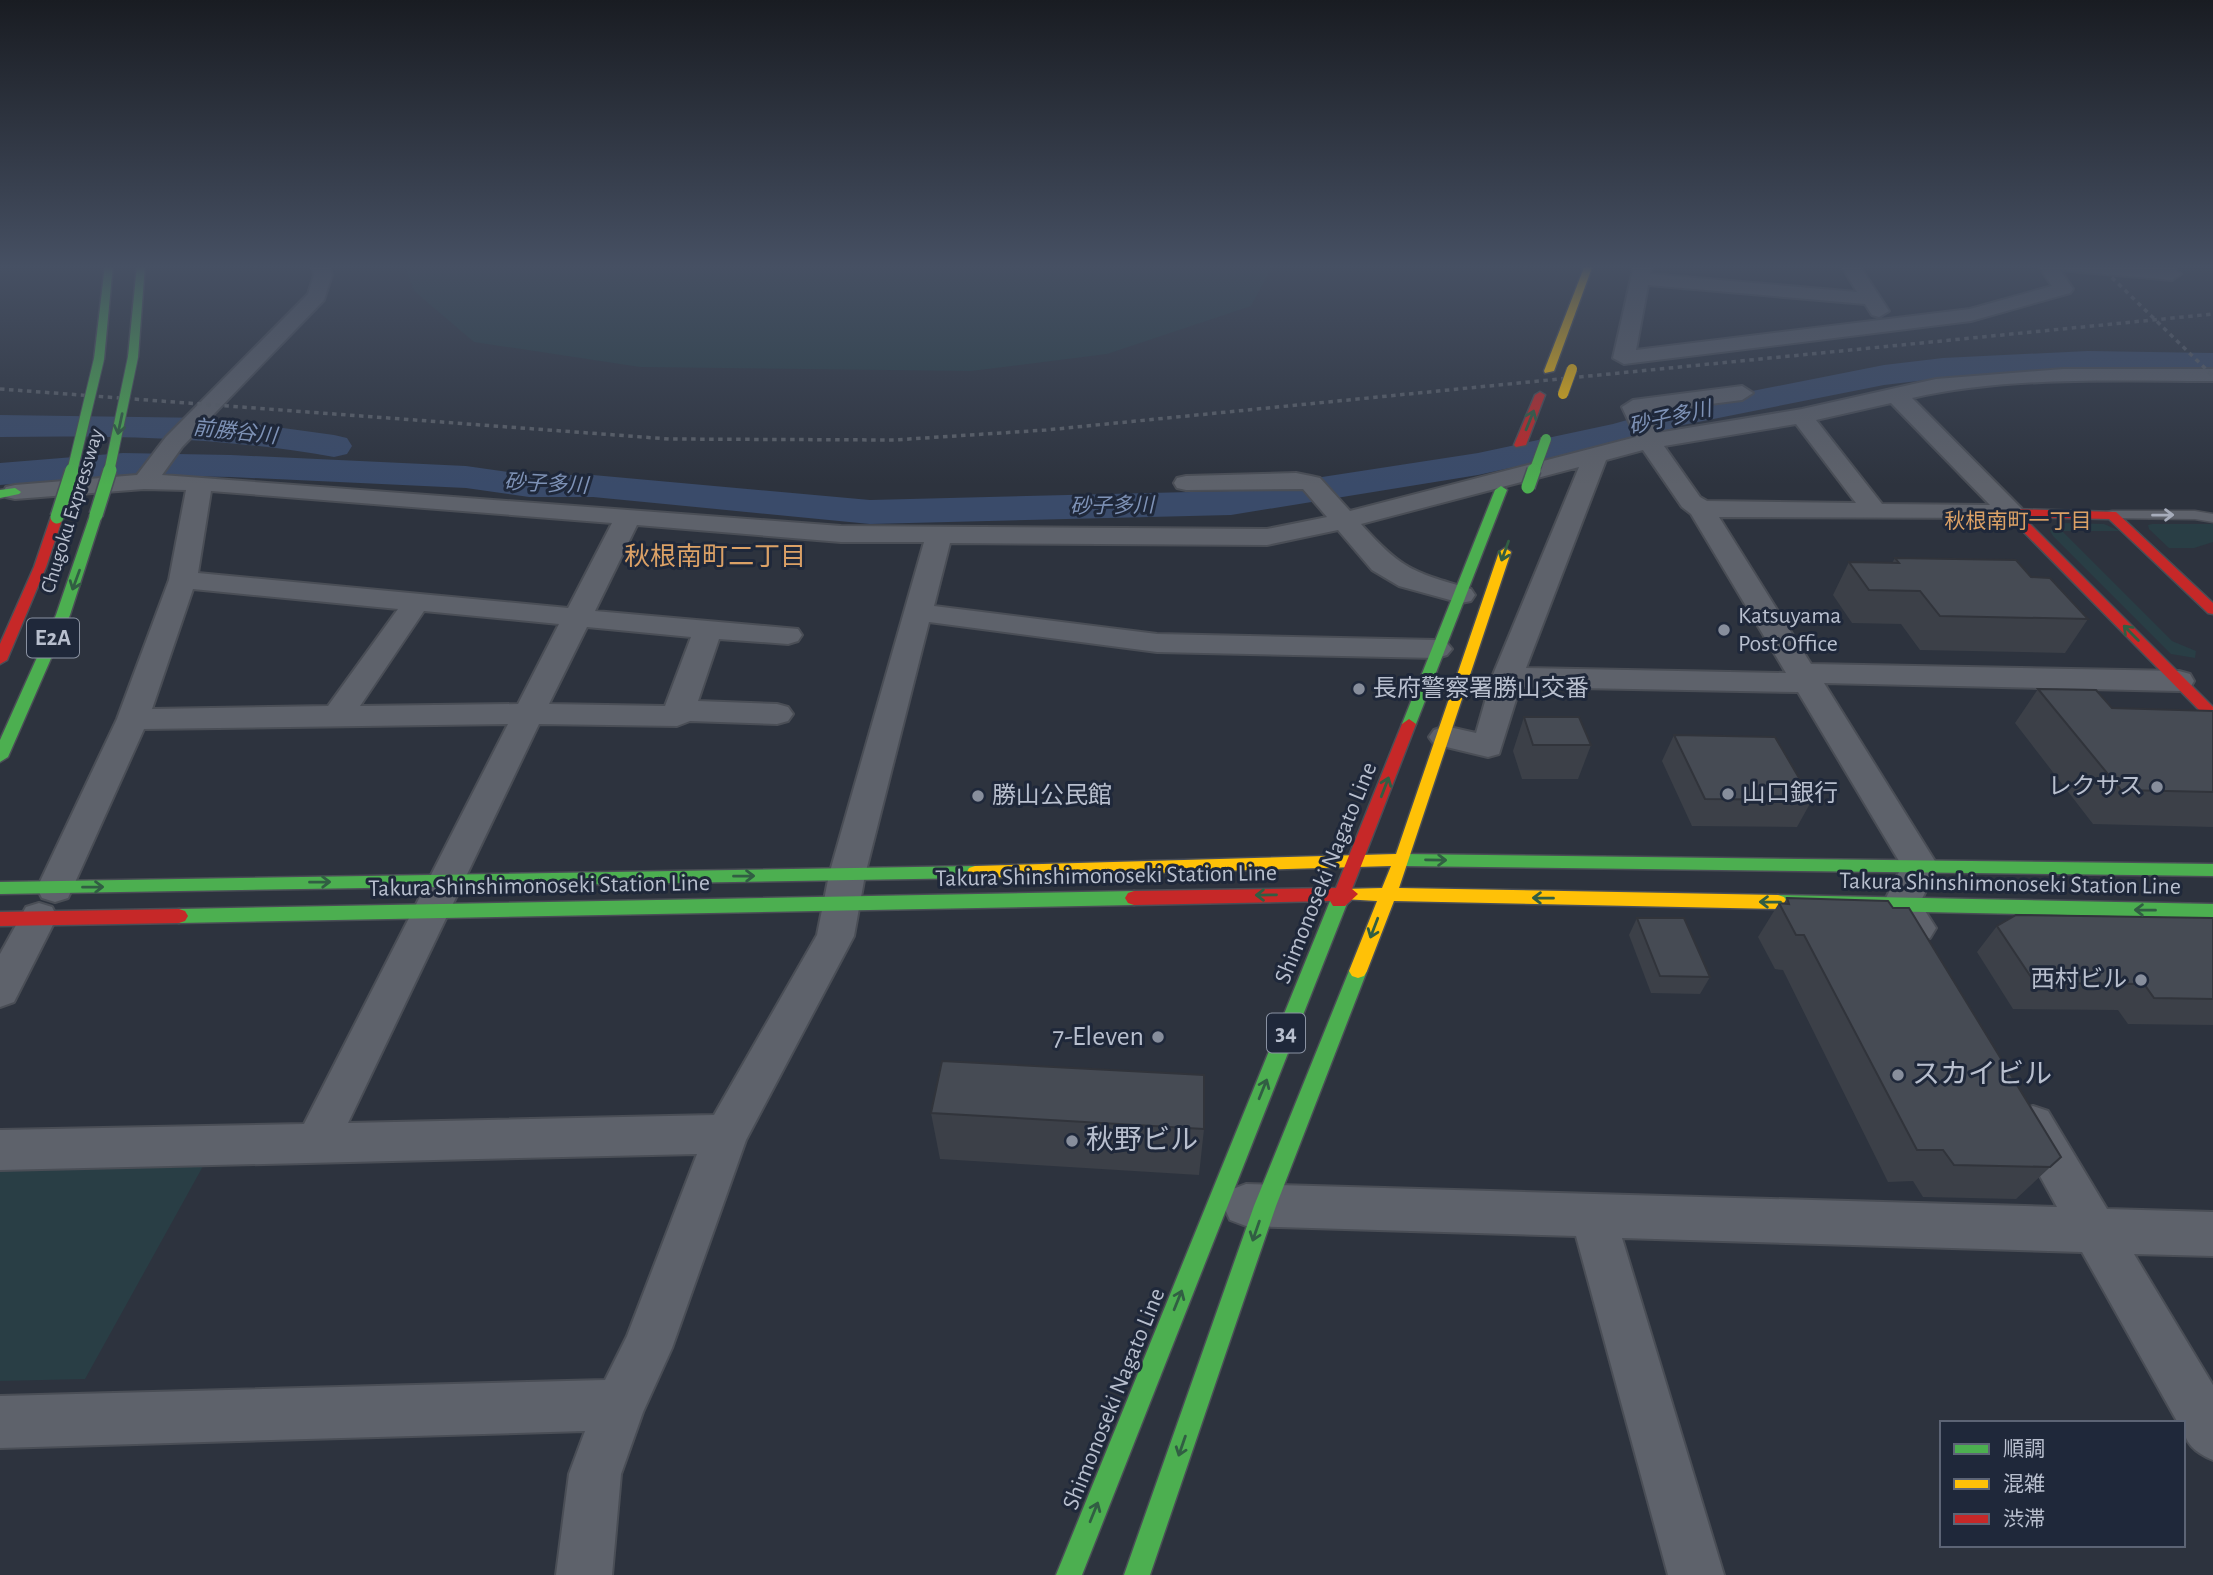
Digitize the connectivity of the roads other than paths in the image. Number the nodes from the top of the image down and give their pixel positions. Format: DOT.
graph roads {
  1 [pos="101,338"];
  2 [pos="135,338"];
  3 [pos="276,338"];
  4 [pos="1561,338"];
  5 [pos="1628,338"];
  6 [pos="1791,338"];
  7 [pos="1574,362"];
  8 [pos="2213,375"];
  9 [pos="1742,393"];
  10 [pos="1897,396"];
  11 [pos="1561,399"];
  12 [pos="1802,416"];
  13 [pos="1645,431"];
  14 [pos="1548,433"];
  15 [pos="1596,454"];
  16 [pos="146,479"];
  17 [pos="200,483"];
  18 [pos="1186,483"];
  19 [pos="8,493"];
  20 [pos="1526,493"];
  21 [pos="1701,509"];
  22 [pos="1875,512"];
  23 [pos="2012,513"];
  24 [pos="1337,514"];
  25 [pos="2112,515"];
  26 [pos="629,516"];
  27 [pos="2213,518"];
  28 [pos="939,534"];
  29 [pos="1510,537"];
  30 [pos="183,580"];
  31 [pos="1461,595"];
  32 [pos="416,603"];
  33 [pos="2213,610"];
  34 [pos="916,612"];
  35 [pos="576,618"];
  36 [pos="708,630"];
  37 [pos="789,635"];
  38 [pos="1437,649"];
  39 [pos="0,660"];
  40 [pos="2178,672"];
  41 [pos="1507,677"];
  42 [pos="1805,678"];
  43 [pos="679,710"];
  44 [pos="526,714"];
  45 [pos="777,714"];
  46 [pos="337,716"];
  47 [pos="2213,716"];
  48 [pos="133,719"];
  49 [pos="1445,737"];
  50 [pos="0,757"];
  51 [pos="1402,860"];
  52 [pos="1357,861"];
  53 [pos="1920,866"];
  54 [pos="2213,870"];
  55 [pos="0,888"];
  56 [pos="845,890"];
  57 [pos="442,894"];
  58 [pos="1343,894"];
  59 [pos="1387,895"];
  60 [pos="47,903"];
  61 [pos="1900,904"];
  62 [pos="2213,911"];
  63 [pos="0,919"];
  64 [pos="1936,959"];
  65 [pos="0,991"];
  66 [pos="2012,1089"];
  67 [pos="726,1134"];
  68 [pos="316,1143"];
  69 [pos="0,1150"];
  70 [pos="1216,1204"];
  71 [pos="1265,1206"];
  72 [pos="1593,1217"];
  73 [pos="2095,1232"];
  74 [pos="2213,1234"];
  75 [pos="620,1405"];
  76 [pos="0,1423"];
  77 [pos="2213,1434"];
  78 [pos="584,1575"];
  79 [pos="1069,1575"];
  80 [pos="1137,1575"];
  81 [pos="1696,1575"];
  1 -- 39 [label="main road, Chugoku Expressway / E2A, bridge"];
  2 -- 50 [label="main road, Chugoku Expressway / E2A, one-way, bridge"];
  3 -- 16 [label="street"];
  31 -- 4 [label="main road, Shimonoseki Nagato Line / 34, one-way"];
  5 -- 6 [label="street"];
  7 -- 11 [label="main road, bridge"];
  8 -- 10 [label="street"];
  9 -- 13 [label="street"];
  10 -- 12 [label="street"];
  10 -- 23 [label="street"];
  12 -- 13 [label="street"];
  12 -- 22 [label="street"];
  13 -- 15 [label="street"];
  13 -- 21 [label="street"];
  14 -- 20 [label="main road, bridge"];
  15 -- 24 [label="street"];
  15 -- 41 [label="street"];
  16 -- 17 [label="street"];
  16 -- 19 [label="street"];
  17 -- 26 [label="street"];
  17 -- 30 [label="street"];
  18 -- 24 [label="street"];
  21 -- 22 [label="street"];
  21 -- 42 [label="street"];
  22 -- 23 [label="street"];
  23 -- 25 [label="main road"];
  40 -- 23 [label="main road, one-way"];
  24 -- 28 [label="street"];
  24 -- 31 [label="street"];
  25 -- 27 [label="lane, one-way"];
  25 -- 33 [label="main road"];
  26 -- 28 [label="street"];
  26 -- 35 [label="street"];
  28 -- 34 [label="street"];
  29 -- 49 [label="main road, 34, one-way"];
  30 -- 32 [label="street"];
  30 -- 48 [label="street"];
  31 -- 38 [label="main road, Shimonoseki Nagato Line / 34"];
  32 -- 35 [label="street"];
  32 -- 46 [label="street"];
  34 -- 38 [label="street"];
  34 -- 56 [label="street"];
  35 -- 36 [label="street"];
  35 -- 44 [label="street"];
  36 -- 37 [label="street"];
  36 -- 43 [label="street"];
  52 -- 38 [label="main road, Shimonoseki Nagato Line / 34, one-way"];
  40 -- 42 [label="street"];
  40 -- 47 [label="main road"];
  41 -- 42 [label="street"];
  41 -- 49 [label="street"];
  42 -- 53 [label="street"];
  43 -- 44 [label="street"];
  43 -- 45 [label="street"];
  44 -- 46 [label="street"];
  44 -- 57 [label="street"];
  46 -- 48 [label="street"];
  48 -- 60 [label="street"];
  49 -- 51 [label="main road, 34"];
  51 -- 52 [label="main road, Takura Shinshimonoseki Station Line"];
  51 -- 53 [label="main road, Takura Shinshimonoseki Station Line, one-way"];
  51 -- 59 [label="main road, 34"];
  52 -- 56 [label="main road, Takura Shinshimonoseki Station Line"];
  52 -- 58 [label="main road, Shimonoseki Nagato Line / 34"];
  53 -- 54 [label="main road, Takura Shinshimonoseki Station Line"];
  53 -- 61 [label="street"];
  55 -- 60 [label="main road, Takura Shinshimonoseki Station Line"];
  57 -- 56 [label="main road, Takura Shinshimonoseki Station Line, one-way"];
  56 -- 57 [label="main road, Takura Shinshimonoseki Station Line"];
  58 -- 56 [label="main road, Takura Shinshimonoseki Station Line, one-way"];
  56 -- 67 [label="street"];
  60 -- 57 [label="main road, Takura Shinshimonoseki Station Line, one-way"];
  57 -- 60 [label="main road, Takura Shinshimonoseki Station Line"];
  57 -- 68 [label="street"];
  58 -- 59 [label="main road, Takura Shinshimonoseki Station Line"];
  70 -- 58 [label="main road, Shimonoseki Nagato Line / 34, one-way"];
  61 -- 59 [label="main road, Takura Shinshimonoseki Station Line, one-way"];
  59 -- 71 [label="main road, 34, one-way"];
  60 -- 63 [label="main road, Takura Shinshimonoseki Station Line"];
  60 -- 65 [label="street"];
  62 -- 61 [label="main road, Takura Shinshimonoseki Station Line, one-way"];
  61 -- 64 [label="street"];
  66 -- 73 [label="street"];
  67 -- 68 [label="street"];
  67 -- 75 [label="street"];
  68 -- 69 [label="street"];
  70 -- 71 [label="street"];
  79 -- 70 [label="main road, Shimonoseki Nagato Line / 34, one-way"];
  71 -- 72 [label="street"];
  71 -- 80 [label="main road, 34, one-way"];
  72 -- 73 [label="street"];
  72 -- 81 [label="street"];
  73 -- 74 [label="street"];
  73 -- 77 [label="street"];
  75 -- 76 [label="street"];
  75 -- 78 [label="street"];
}
